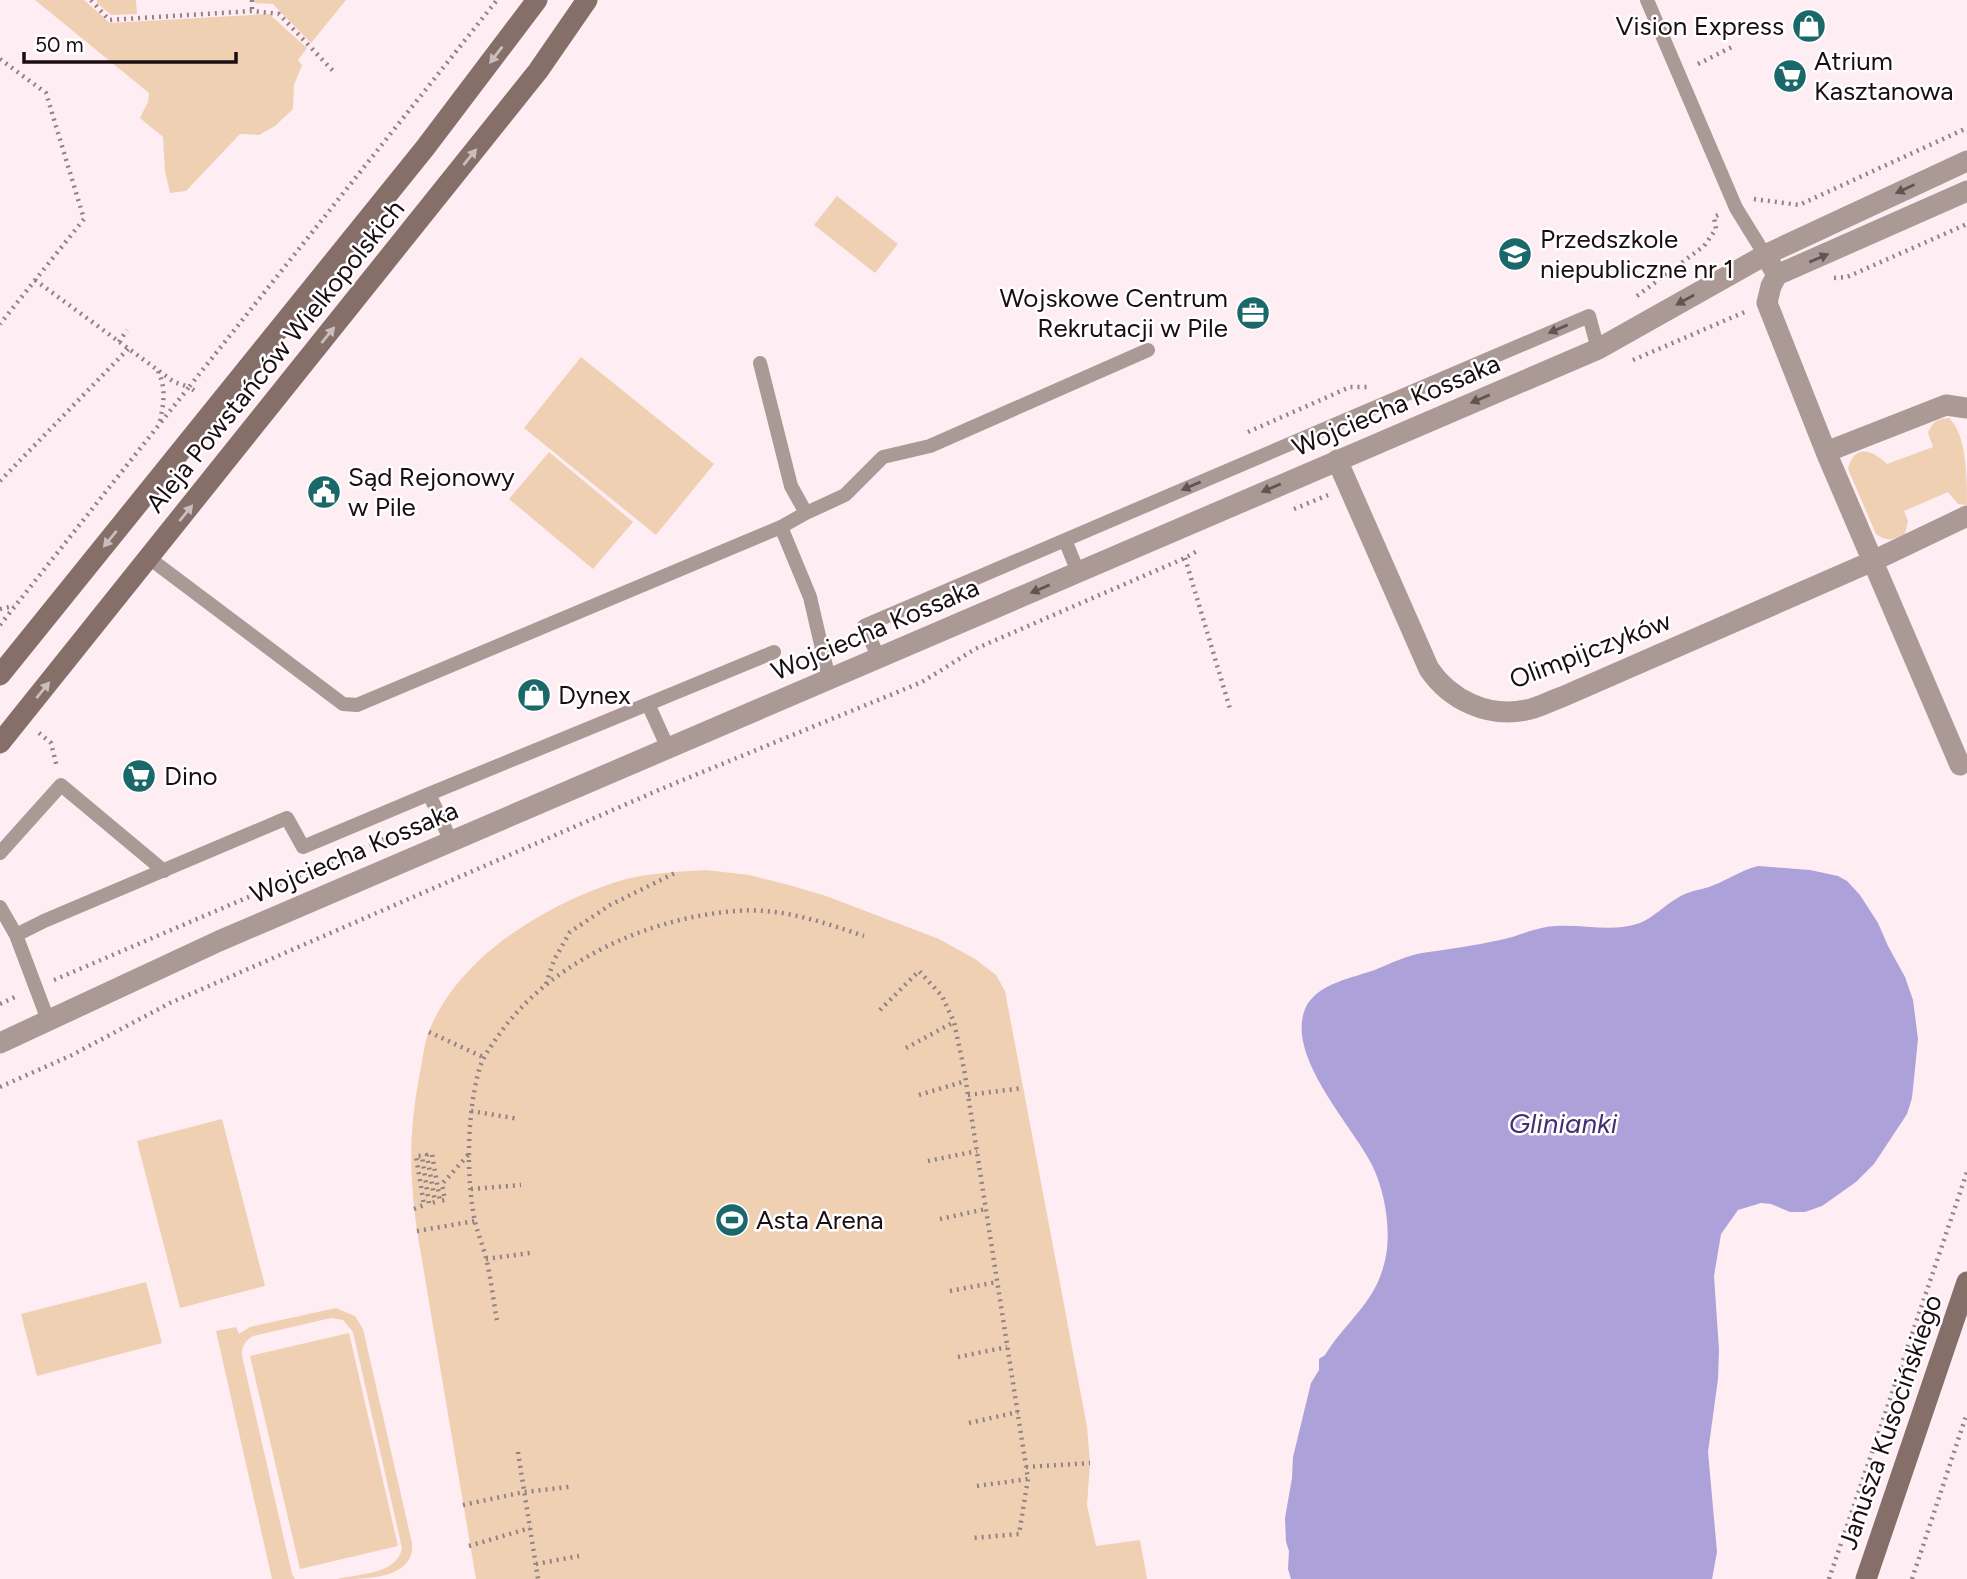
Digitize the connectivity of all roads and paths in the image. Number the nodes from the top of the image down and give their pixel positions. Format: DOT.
graph roads {
  1 [pos="91,0"];
  2 [pos="252,0"];
  3 [pos="497,0"];
  4 [pos="537,0"];
  5 [pos="587,0"];
  6 [pos="1647,0"];
  7 [pos="252,11"];
  8 [pos="1734,46"];
  9 [pos="0,59"];
  10 [pos="335,73"];
  11 [pos="1678,74"];
  12 [pos="1967,128"];
  13 [pos="1967,160"];
  14 [pos="1967,191"];
  15 [pos="1757,198"];
  16 [pos="1967,224"];
  17 [pos="1765,255"];
  18 [pos="1777,275"];
  19 [pos="1830,278"];
  20 [pos="35,280"];
  21 [pos="1767,303"];
  22 [pos="0,324"];
  23 [pos="127,330"];
  24 [pos="118,342"];
  25 [pos="128,349"];
  26 [pos="1598,349"];
  27 [pos="1148,351"];
  28 [pos="1629,362"];
  29 [pos="760,363"];
  30 [pos="157,369"];
  31 [pos="1967,408"];
  32 [pos="159,425"];
  33 [pos="1826,452"];
  34 [pos="1337,460"];
  35 [pos="0,481"];
  36 [pos="1347,484"];
  37 [pos="1290,511"];
  38 [pos="806,513"];
  39 [pos="1967,516"];
  40 [pos="781,527"];
  41 [pos="1065,540"];
  42 [pos="1207,545"];
  43 [pos="149,558"];
  44 [pos="1185,558"];
  45 [pos="1873,561"];
  46 [pos="1078,572"];
  47 [pos="15,606"];
  48 [pos="0,610"];
  49 [pos="774,652"];
  50 [pos="879,658"];
  51 [pos="0,675"];
  52 [pos="829,679"];
  53 [pos="648,704"];
  54 [pos="1231,712"];
  55 [pos="34,729"];
  56 [pos="0,743"];
  57 [pos="668,748"];
  58 [pos="1960,765"];
  59 [pos="61,785"];
  60 [pos="429,794"];
  61 [pos="451,841"];
  62 [pos="0,853"];
  63 [pos="164,870"];
  64 [pos="677,872"];
  65 [pos="0,907"];
  66 [pos="16,935"];
  67 [pos="864,936"];
  68 [pos="546,985"];
  69 [pos="880,1010"];
  70 [pos="48,1020"];
  71 [pos="954,1022"];
  72 [pos="429,1032"];
  73 [pos="0,1043"];
  74 [pos="906,1048"];
  75 [pos="483,1057"];
  76 [pos="966,1081"];
  77 [pos="0,1087"];
  78 [pos="1023,1088"];
  79 [pos="968,1095"];
  80 [pos="919,1096"];
  81 [pos="471,1111"];
  82 [pos="519,1119"];
  83 [pos="977,1151"];
  84 [pos="470,1153"];
  85 [pos="928,1161"];
  86 [pos="1967,1172"];
  87 [pos="521,1185"];
  88 [pos="471,1189"];
  89 [pos="414,1209"];
  90 [pos="986,1209"];
  91 [pos="940,1219"];
  92 [pos="475,1221"];
  93 [pos="417,1231"];
  94 [pos="530,1253"];
  95 [pos="486,1259"];
  96 [pos="998,1282"];
  97 [pos="1967,1282"];
  98 [pos="950,1291"];
  99 [pos="497,1320"];
  100 [pos="1007,1347"];
  101 [pos="958,1357"];
  102 [pos="1017,1412"];
  103 [pos="1967,1413"];
  104 [pos="969,1423"];
  105 [pos="518,1452"];
  106 [pos="1090,1463"];
  107 [pos="1026,1467"];
  108 [pos="1028,1479"];
  109 [pos="977,1486"];
  110 [pos="569,1487"];
  111 [pos="524,1492"];
  112 [pos="463,1505"];
  113 [pos="530,1528"];
  114 [pos="972,1538"];
  115 [pos="469,1546"];
  116 [pos="579,1556"];
  117 [pos="536,1564"];
  118 [pos="538,1579"];
  119 [pos="1829,1579"];
  120 [pos="1866,1579"];
  121 [pos="1912,1579"];
  1 -- 7 [label="path"];
  2 -- 7 [label="path"];
  3 -- 30 [label="path"];
  4 -- 51 [label="main road, Aleja Powstańców Wielkopolskich, one-way"];
  43 -- 5 [label="main road, Aleja Powstańców Wielkopolskich, one-way"];
  6 -- 11 [label="lane"];
  7 -- 10 [label="path"];
  8 -- 11 [label="path"];
  9 -- 20 [label="path"];
  11 -- 17 [label="lane"];
  12 -- 15 [label="path"];
  13 -- 17 [label="street, Wojciecha Kossaka, one-way"];
  18 -- 14 [label="street, one-way"];
  16 -- 19 [label="path"];
  17 -- 18 [label="street"];
  17 -- 26 [label="street, Wojciecha Kossaka, one-way"];
  18 -- 21 [label="street"];
  20 -- 22 [label="path"];
  20 -- 24 [label="path"];
  21 -- 28 [label="path"];
  21 -- 33 [label="street"];
  23 -- 24 [label="path"];
  24 -- 25 [label="path"];
  25 -- 30 [label="path"];
  25 -- 35 [label="path"];
  26 -- 34 [label="street, Wojciecha Kossaka, one-way"];
  26 -- 41 [label="lane, one-way"];
  27 -- 38 [label="lane"];
  29 -- 38 [label="lane"];
  30 -- 32 [label="path"];
  31 -- 33 [label="street"];
  33 -- 45 [label="street"];
  34 -- 36 [label="street, Olimpijczyków"];
  34 -- 46 [label="street, Wojciecha Kossaka, one-way"];
  36 -- 37 [label="path"];
  36 -- 45 [label="street, Olimpijczyków"];
  38 -- 40 [label="lane"];
  39 -- 45 [label="street, Olimpijczyków"];
  40 -- 43 [label="lane"];
  40 -- 52 [label="lane"];
  41 -- 46 [label="lane"];
  41 -- 50 [label="lane"];
  42 -- 44 [label="path"];
  56 -- 43 [label="main road, Aleja Powstańców Wielkopolskich, one-way"];
  44 -- 54 [label="path"];
  44 -- 77 [label="path"];
  45 -- 58 [label="street"];
  46 -- 50 [label="street, Wojciecha Kossaka, one-way"];
  47 -- 48 [label="path"];
  49 -- 53 [label="lane"];
  50 -- 52 [label="street, Wojciecha Kossaka"];
  52 -- 57 [label="street, Wojciecha Kossaka"];
  53 -- 57 [label="lane"];
  53 -- 60 [label="lane"];
  55 -- 59 [label="path"];
  57 -- 61 [label="street, Wojciecha Kossaka"];
  59 -- 62 [label="lane"];
  59 -- 63 [label="lane"];
  60 -- 61 [label="lane"];
  60 -- 63 [label="lane"];
  61 -- 70 [label="street, Wojciecha Kossaka"];
  63 -- 66 [label="lane"];
  64 -- 68 [label="path"];
  65 -- 66 [label="lane"];
  66 -- 70 [label="lane"];
  67 -- 68 [label="path"];
  68 -- 75 [label="path"];
  69 -- 71 [label="path"];
  70 -- 73 [label="street, Wojciecha Kossaka"];
  71 -- 74 [label="path"];
  71 -- 76 [label="path"];
  72 -- 75 [label="path"];
  75 -- 81 [label="path"];
  76 -- 79 [label="path"];
  76 -- 80 [label="path"];
  78 -- 79 [label="path"];
  79 -- 83 [label="path"];
  81 -- 82 [label="path"];
  81 -- 84 [label="path"];
  83 -- 85 [label="path"];
  83 -- 90 [label="path"];
  84 -- 88 [label="path"];
  84 -- 89 [label="path"];
  86 -- 119 [label="path"];
  87 -- 88 [label="path"];
  88 -- 92 [label="path"];
  90 -- 91 [label="path"];
  90 -- 96 [label="path"];
  92 -- 93 [label="path"];
  92 -- 95 [label="path"];
  94 -- 95 [label="path"];
  95 -- 99 [label="path"];
  96 -- 98 [label="path"];
  96 -- 100 [label="path"];
  97 -- 120 [label="main road, Janusza Kusocińskiego"];
  100 -- 101 [label="path"];
  100 -- 102 [label="path"];
  102 -- 104 [label="path"];
  102 -- 107 [label="path"];
  103 -- 121 [label="path"];
  105 -- 111 [label="path"];
  106 -- 107 [label="path"];
  107 -- 108 [label="path"];
  108 -- 109 [label="path"];
  108 -- 114 [label="path"];
  110 -- 111 [label="path"];
  111 -- 112 [label="path"];
  111 -- 113 [label="path"];
  113 -- 115 [label="path"];
  113 -- 117 [label="path"];
  116 -- 117 [label="path"];
  117 -- 118 [label="path"];
}
